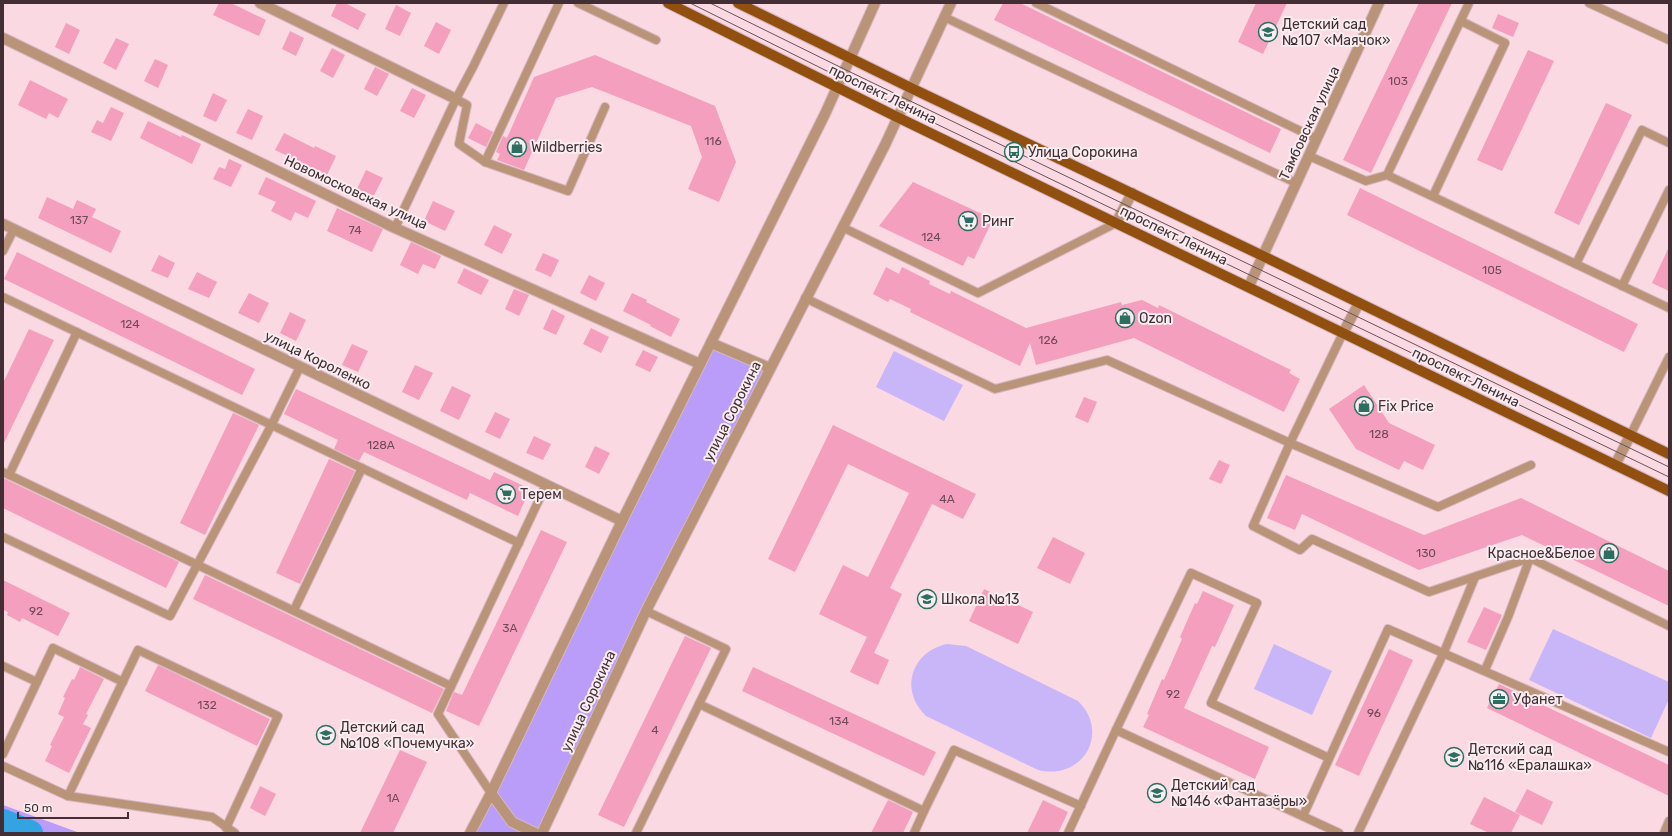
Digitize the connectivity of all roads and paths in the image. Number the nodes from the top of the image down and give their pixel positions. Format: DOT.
graph roads {
  1 [pos="260,3"];
  2 [pos="504,3"];
  3 [pos="559,3"];
  4 [pos="578,3"];
  5 [pos="668,3"];
  6 [pos="738,3"];
  7 [pos="875,3"];
  8 [pos="951,3"];
  9 [pos="1036,3"];
  10 [pos="1379,3"];
  11 [pos="1469,3"];
  12 [pos="1589,3"];
  13 [pos="944,17"];
  14 [pos="1461,21"];
  15 [pos="3,38"];
  16 [pos="656,40"];
  17 [pos="1669,40"];
  18 [pos="850,58"];
  19 [pos="836,87"];
  20 [pos="911,88"];
  21 [pos="456,99"];
  22 [pos="605,107"];
  23 [pos="897,117"];
  24 [pos="1317,139"];
  25 [pos="1669,143"];
  26 [pos="1309,156"];
  27 [pos="485,162"];
  28 [pos="1387,175"];
  29 [pos="1296,183"];
  30 [pos="1669,190"];
  31 [pos="1132,193"];
  32 [pos="1433,196"];
  33 [pos="1116,222"];
  34 [pos="3,224"];
  35 [pos="842,227"];
  36 [pos="395,228"];
  37 [pos="14,229"];
  38 [pos="3,252"];
  39 [pos="1263,256"];
  40 [pos="1576,264"];
  41 [pos="1248,286"];
  42 [pos="1622,286"];
  43 [pos="3,296"];
  44 [pos="805,298"];
  45 [pos="1359,303"];
  46 [pos="1669,308"];
  47 [pos="77,332"];
  48 [pos="1343,333"];
  49 [pos="711,343"];
  50 [pos="1669,357"];
  51 [pos="700,364"];
  52 [pos="300,367"];
  53 [pos="770,368"];
  54 [pos="272,424"];
  55 [pos="1630,436"];
  56 [pos="1290,443"];
  57 [pos="1669,454"];
  58 [pos="1531,465"];
  59 [pos="1615,465"];
  60 [pos="362,468"];
  61 [pos="6,474"];
  62 [pos="546,485"];
  63 [pos="1669,490"];
  64 [pos="622,521"];
  65 [pos="3,537"];
  66 [pos="519,543"];
  67 [pos="1530,558"];
  68 [pos="197,565"];
  69 [pos="1475,578"];
  70 [pos="294,610"];
  71 [pos="646,612"];
  72 [pos="1669,626"];
  73 [pos="1444,652"];
  74 [pos="3,666"];
  75 [pos="1485,670"];
  76 [pos="37,682"];
  77 [pos="123,682"];
  78 [pos="451,686"];
  79 [pos="699,704"];
  80 [pos="1116,730"];
  81 [pos="1669,752"];
  82 [pos="3,754"];
  83 [pos="1329,758"];
  84 [pos="3,766"];
  85 [pos="491,793"];
  86 [pos="68,796"];
  87 [pos="1081,806"];
  88 [pos="924,810"];
  89 [pos="1303,816"];
  90 [pos="1669,821"];
  91 [pos="226,828"];
  92 [pos="235,833"];
  93 [pos="470,833"];
  94 [pos="535,833"];
  95 [pos="542,833"];
  96 [pos="636,833"];
  97 [pos="914,833"];
  98 [pos="1068,833"];
  99 [pos="1339,833"];
  100 [pos="1358,833"];
  101 [pos="1664,833"];
  1 -- 21 [label="street"];
  2 -- 21 [label="lane"];
  3 -- 27 [label="lane"];
  4 -- 16 [label="lane"];
  5 -- 19 [label="main road, проспект Ленина"];
  6 -- 18 [label="main road, проспект Ленина"];
  7 -- 18 [label="street"];
  8 -- 13 [label="street, улица Сорокина"];
  9 -- 24 [label="lane"];
  10 -- 24 [label="street, Тамбовская улица"];
  11 -- 14 [label="lane"];
  12 -- 17 [label="lane"];
  13 -- 20 [label="street, улица Сорокина"];
  13 -- 29 [label="lane"];
  14 -- 28 [label="lane"];
  14 -- 32 [label="lane"];
  15 -- 36 [label="street, Новомосковская улица"];
  18 -- 19 [label="street"];
  18 -- 20 [label="main road, проспект Ленина"];
  19 -- 23 [label="main road, проспект Ленина"];
  19 -- 49 [label="street"];
  20 -- 23 [label="street, улица Сорокина"];
  20 -- 31 [label="main road, проспект Ленина"];
  21 -- 27 [label="lane"];
  21 -- 36 [label="lane"];
  22 -- 27 [label="lane"];
  23 -- 33 [label="main road, проспект Ленина"];
  23 -- 35 [label="street, улица Сорокина"];
  24 -- 26 [label="street, Тамбовская улица"];
  25 -- 40 [label="lane"];
  26 -- 28 [label="lane"];
  26 -- 29 [label="street, Тамбовская улица"];
  28 -- 32 [label="lane"];
  29 -- 39 [label="street, Тамбовская улица"];
  30 -- 42 [label="lane"];
  31 -- 33 [label="street"];
  31 -- 39 [label="main road, проспект Ленина"];
  32 -- 40 [label="lane"];
  33 -- 35 [label="lane"];
  33 -- 41 [label="main road, проспект Ленина"];
  34 -- 37 [label="street, улица Короленко"];
  35 -- 44 [label="street, улица Сорокина"];
  36 -- 51 [label="street, Новомосковская улица"];
  37 -- 38 [label="lane"];
  37 -- 52 [label="street, улица Короленко"];
  39 -- 41 [label="street, Тамбовская улица"];
  39 -- 45 [label="main road, проспект Ленина"];
  40 -- 42 [label="lane"];
  41 -- 48 [label="main road, проспект Ленина"];
  42 -- 46 [label="lane"];
  43 -- 47 [label="lane"];
  44 -- 53 [label="street, улица Сорокина"];
  44 -- 56 [label="lane"];
  45 -- 48 [label="street"];
  45 -- 55 [label="main road, проспект Ленина"];
  47 -- 54 [label="lane"];
  47 -- 61 [label="lane"];
  48 -- 56 [label="lane"];
  48 -- 59 [label="main road, проспект Ленина"];
  49 -- 51 [label="street"];
  49 -- 53 [label="street"];
  50 -- 55 [label="lane"];
  51 -- 64 [label="street"];
  52 -- 54 [label="lane"];
  52 -- 62 [label="street, улица Короленко"];
  53 -- 71 [label="street, улица Сорокина"];
  54 -- 60 [label="lane"];
  54 -- 68 [label="lane"];
  55 -- 57 [label="main road, проспект Ленина"];
  55 -- 59 [label="street"];
  56 -- 58 [label="lane"];
  56 -- 69 [label="lane"];
  59 -- 63 [label="main road, проспект Ленина"];
  60 -- 66 [label="lane"];
  60 -- 70 [label="lane"];
  61 -- 68 [label="lane"];
  62 -- 64 [label="street, улица Короленко"];
  62 -- 66 [label="lane"];
  64 -- 85 [label="street"];
  65 -- 68 [label="lane"];
  66 -- 78 [label="lane"];
  67 -- 69 [label="lane"];
  67 -- 72 [label="lane"];
  67 -- 75 [label="lane"];
  68 -- 70 [label="lane"];
  69 -- 73 [label="lane"];
  70 -- 78 [label="lane"];
  71 -- 79 [label="lane"];
  71 -- 95 [label="street, улица Сорокина"];
  73 -- 75 [label="lane"];
  73 -- 83 [label="lane"];
  73 -- 100 [label="lane"];
  74 -- 76 [label="lane"];
  75 -- 81 [label="lane"];
  76 -- 77 [label="lane"];
  76 -- 82 [label="lane"];
  77 -- 86 [label="lane"];
  77 -- 91 [label="lane"];
  78 -- 85 [label="lane"];
  79 -- 88 [label="lane"];
  79 -- 96 [label="lane"];
  80 -- 83 [label="lane"];
  80 -- 87 [label="lane"];
  80 -- 89 [label="lane"];
  83 -- 89 [label="lane"];
  84 -- 86 [label="lane"];
  85 -- 93 [label="street"];
  85 -- 94 [label="street"];
  86 -- 91 [label="lane"];
  87 -- 88 [label="lane"];
  87 -- 98 [label="lane"];
  88 -- 97 [label="lane"];
  89 -- 99 [label="lane"];
  90 -- 101 [label="lane"];
  91 -- 92 [label="lane"];
}
